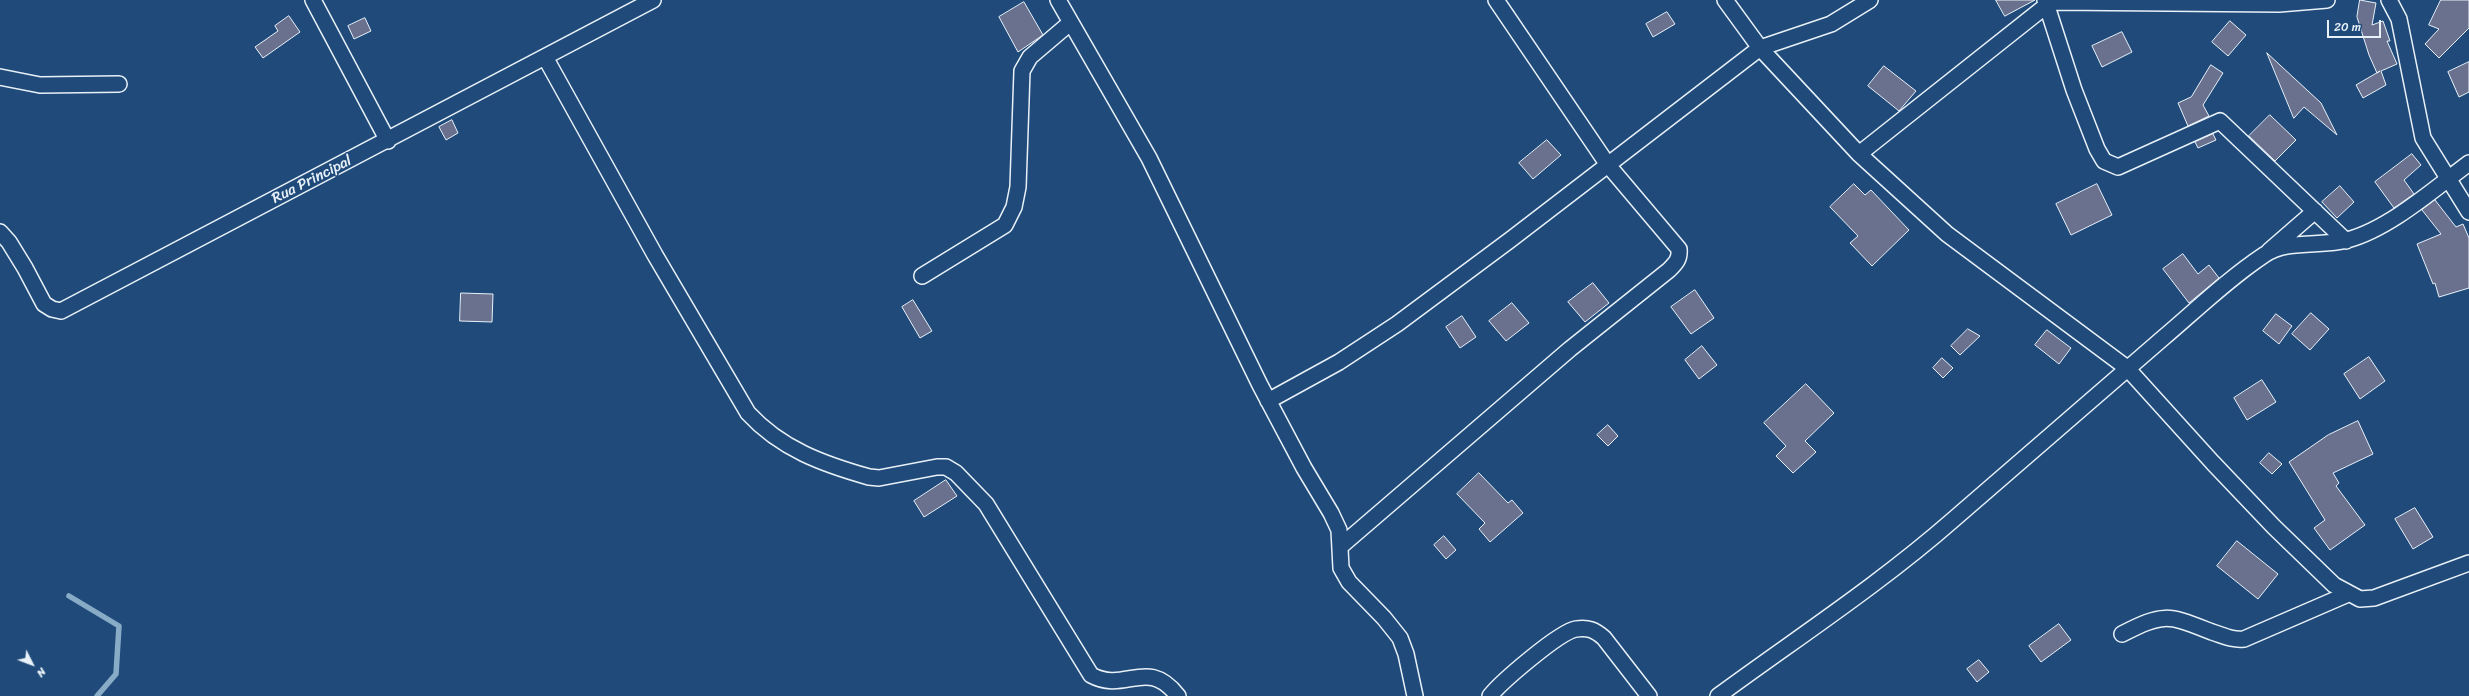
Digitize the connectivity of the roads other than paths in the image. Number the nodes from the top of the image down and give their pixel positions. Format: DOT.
graph roads {
  1 [pos="313,0"];
  2 [pos="654,0"];
  3 [pos="1058,0"];
  4 [pos="1496,0"];
  5 [pos="1725,0"];
  6 [pos="1870,0"];
  7 [pos="2327,0"];
  8 [pos="2389,0"];
  9 [pos="2046,2"];
  10 [pos="1070,23"];
  11 [pos="1760,48"];
  12 [pos="545,57"];
  13 [pos="0,77"];
  14 [pos="120,84"];
  15 [pos="388,140"];
  16 [pos="1859,154"];
  17 [pos="2469,163"];
  18 [pos="1608,164"];
  19 [pos="2449,178"];
  20 [pos="2315,210"];
  21 [pos="2469,212"];
  22 [pos="0,232"];
  23 [pos="2346,241"];
  24 [pos="2267,253"];
  25 [pos="922,276"];
  26 [pos="2127,368"];
  27 [pos="1268,401"];
  28 [pos="1341,546"];
  29 [pos="2469,563"];
  30 [pos="2348,594"];
  31 [pos="2122,634"];
  32 [pos="1178,696"];
  33 [pos="1415,696"];
  34 [pos="1490,696"];
  35 [pos="1649,696"];
  36 [pos="1718,696"];
  1 -- 15 [label="street"];
  2 -- 12 [label="street, Rua Principal"];
  3 -- 10 [label="street"];
  4 -- 18 [label="street"];
  5 -- 11 [label="street"];
  6 -- 11 [label="street"];
  7 -- 9 [label="street"];
  8 -- 19 [label="street"];
  9 -- 16 [label="street"];
  9 -- 20 [label="street"];
  10 -- 25 [label="street"];
  10 -- 27 [label="street"];
  11 -- 16 [label="street"];
  11 -- 18 [label="street"];
  12 -- 15 [label="street, Rua Principal"];
  12 -- 32 [label="street"];
  13 -- 14 [label="street"];
  15 -- 22 [label="street, Rua Principal"];
  16 -- 26 [label="street"];
  17 -- 19 [label="street"];
  18 -- 27 [label="street"];
  18 -- 28 [label="street"];
  19 -- 21 [label="street"];
  19 -- 23 [label="street"];
  20 -- 23 [label="street"];
  20 -- 24 [label="street"];
  23 -- 24 [label="street"];
  24 -- 26 [label="street"];
  26 -- 30 [label="street"];
  26 -- 36 [label="street"];
  27 -- 28 [label="street"];
  28 -- 33 [label="street"];
  29 -- 30 [label="street"];
  30 -- 31 [label="street"];
  34 -- 35 [label="street"];
}
